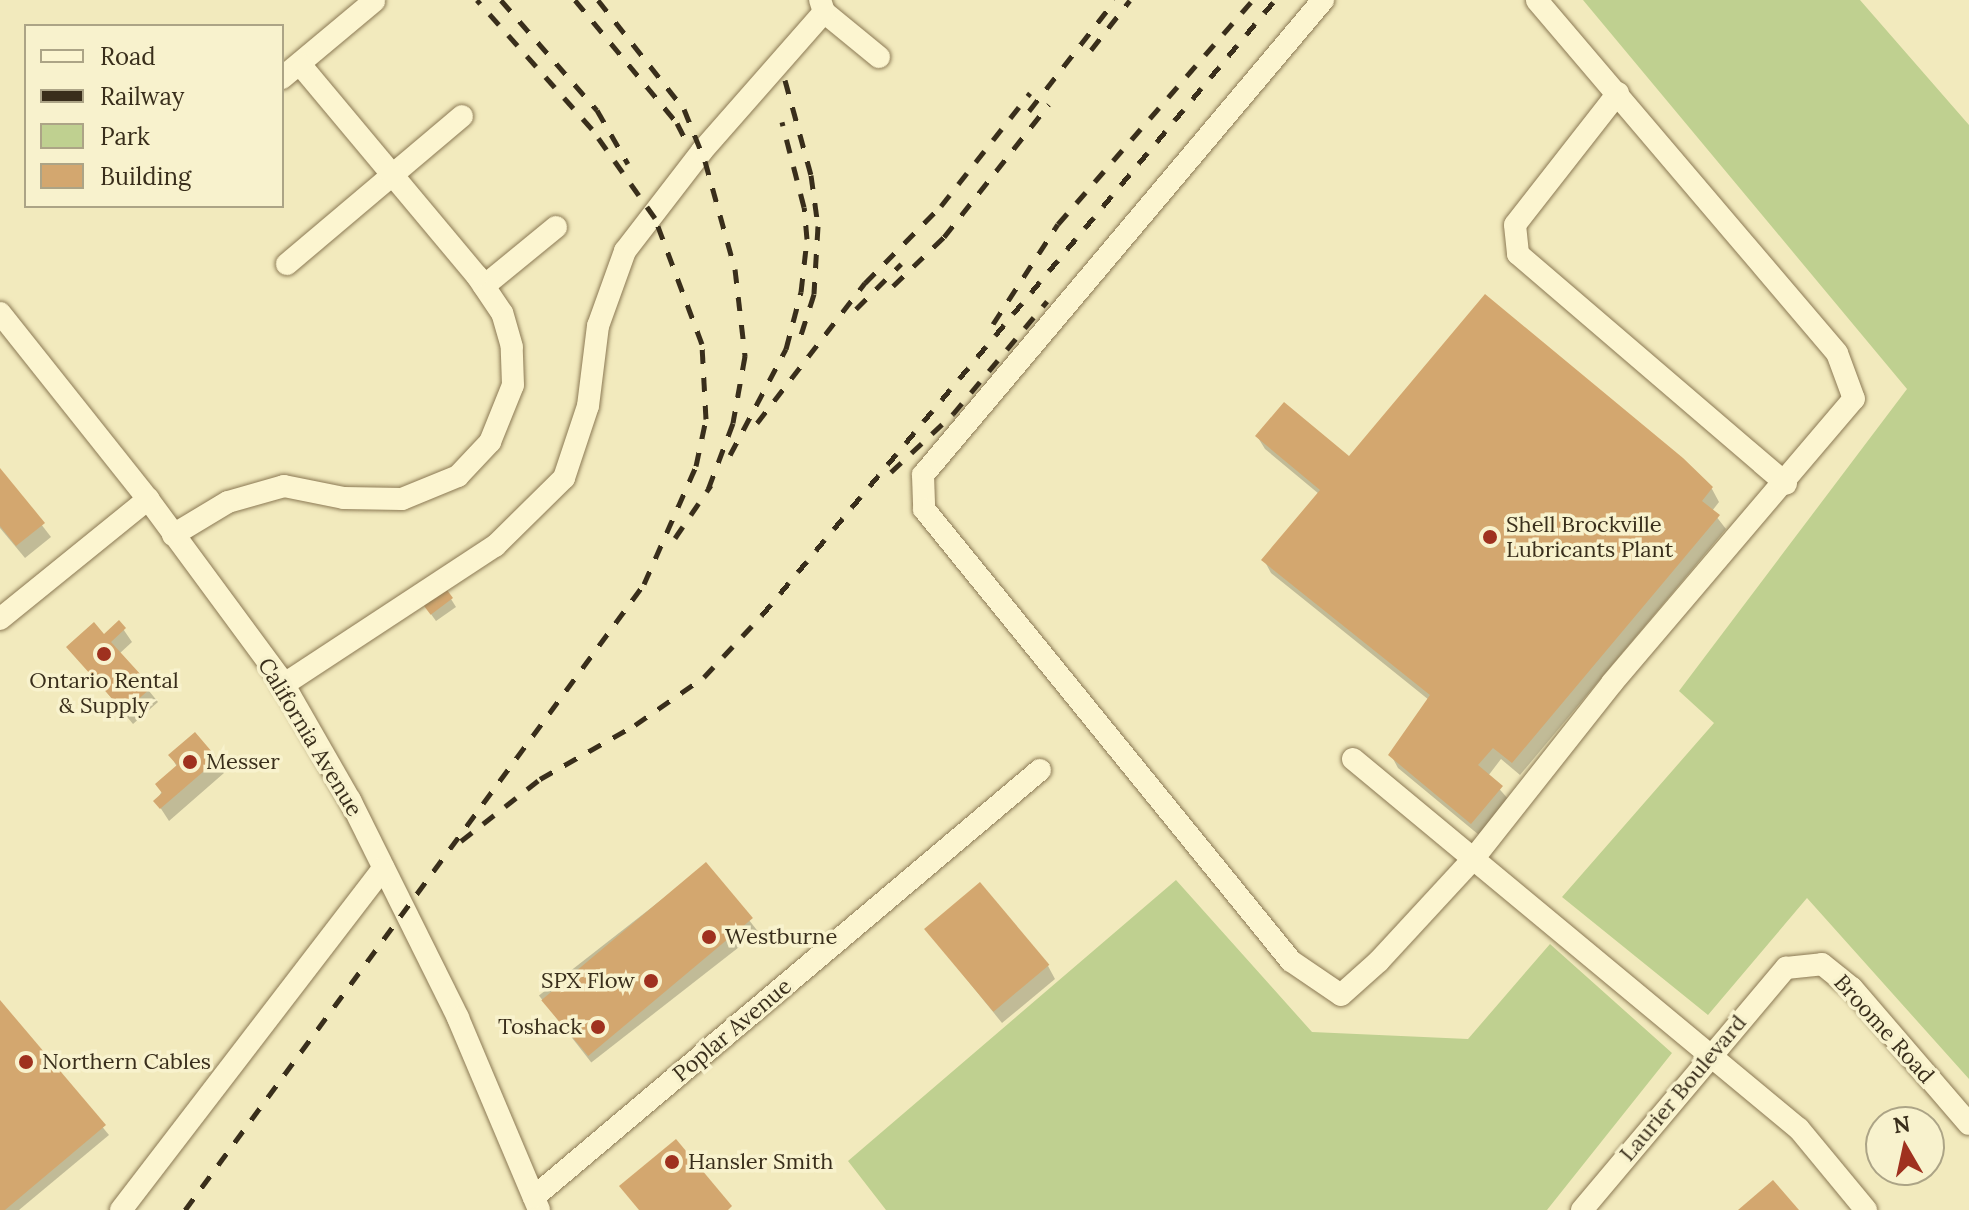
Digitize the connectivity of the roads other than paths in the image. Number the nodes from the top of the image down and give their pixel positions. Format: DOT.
graph roads {
  1 [pos="1323,0"];
  2 [pos="1537,0"];
  3 [pos="374,1"];
  4 [pos="822,6"];
  5 [pos="879,57"];
  6 [pos="300,64"];
  7 [pos="284,76"];
  8 [pos="1618,93"];
  9 [pos="462,116"];
  10 [pos="393,175"];
  11 [pos="556,227"];
  12 [pos="287,264"];
  13 [pos="484,286"];
  14 [pos="0,313"];
  15 [pos="1786,484"];
  16 [pos="148,499"];
  17 [pos="173,535"];
  18 [pos="0,619"];
  19 [pos="283,685"];
  20 [pos="1353,759"];
  21 [pos="1040,770"];
  22 [pos="1474,858"];
  23 [pos="383,868"];
  24 [pos="1786,968"];
  25 [pos="1708,1055"];
  26 [pos="1969,1124"];
  27 [pos="536,1203"];
  28 [pos="121,1210"];
  29 [pos="1582,1210"];
  30 [pos="1866,1210"];
  1 -- 22 [label="street"];
  2 -- 8 [label="street"];
  3 -- 6 [label="street"];
  4 -- 5 [label="street"];
  4 -- 19 [label="street"];
  6 -- 7 [label="street"];
  6 -- 10 [label="street"];
  8 -- 15 [label="street"];
  8 -- 15 [label="street"];
  9 -- 10 [label="street"];
  10 -- 12 [label="street"];
  10 -- 13 [label="street"];
  11 -- 13 [label="street"];
  13 -- 17 [label="street"];
  14 -- 16 [label="street, California Avenue"];
  15 -- 22 [label="street"];
  16 -- 17 [label="street, California Avenue"];
  16 -- 18 [label="street"];
  17 -- 19 [label="street, California Avenue"];
  19 -- 23 [label="street, California Avenue"];
  20 -- 22 [label="street"];
  21 -- 27 [label="street, Poplar Avenue"];
  22 -- 25 [label="street"];
  23 -- 27 [label="street, California Avenue"];
  23 -- 28 [label="street"];
  24 -- 25 [label="street, Laurier Boulevard"];
  24 -- 26 [label="street, Broome Road"];
  25 -- 29 [label="street, Laurier Boulevard"];
  25 -- 30 [label="street"];
}
